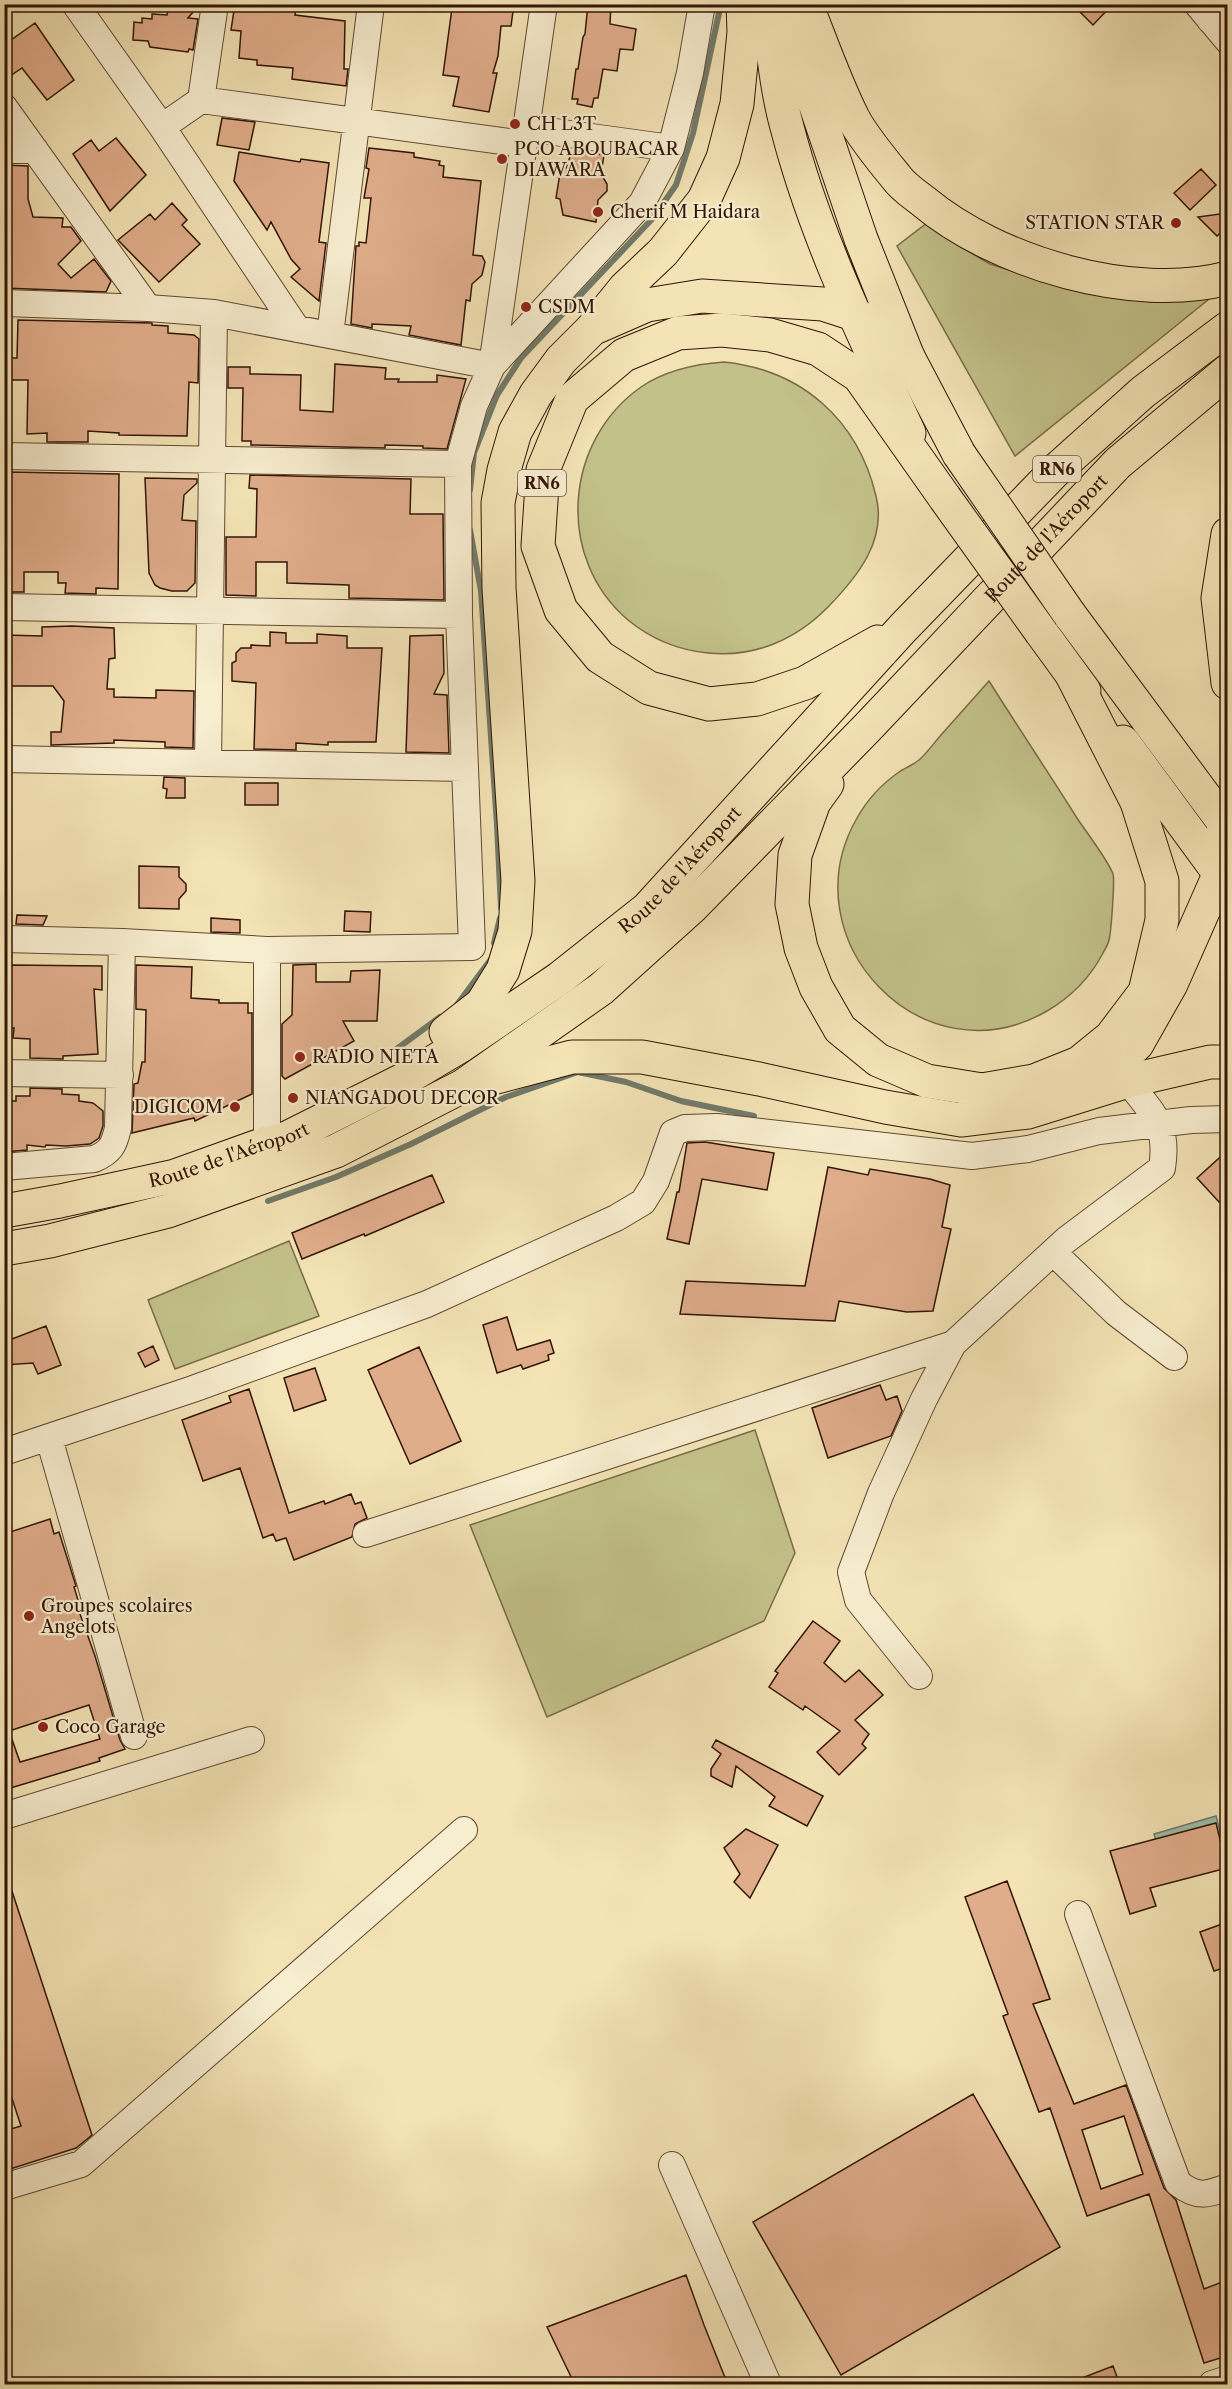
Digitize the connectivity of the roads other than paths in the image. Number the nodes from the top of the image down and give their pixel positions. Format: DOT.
graph roads {
  1 [pos="75,4"];
  2 [pos="215,4"];
  3 [pos="371,4"];
  4 [pos="544,4"];
  5 [pos="702,4"];
  6 [pos="743,4"];
  7 [pos="767,4"];
  8 [pos="791,4"];
  9 [pos="806,4"];
  10 [pos="1211,10"];
  11 [pos="1227,41"];
  12 [pos="201,100"];
  13 [pos="4,107"];
  14 [pos="356,121"];
  15 [pos="162,127"];
  16 [pos="525,136"];
  17 [pos="671,148"];
  18 [pos="4,150"];
  19 [pos="36,150"];
  20 [pos="1227,278"];
  21 [pos="4,303"];
  22 [pos="148,308"];
  23 [pos="214,313"];
  24 [pos="854,314"];
  25 [pos="1227,328"];
  26 [pos="297,329"];
  27 [pos="592,329"];
  28 [pos="330,335"];
  29 [pos="908,357"];
  30 [pos="492,366"];
  31 [pos="1227,371"];
  32 [pos="4,456"];
  33 [pos="211,460"];
  34 [pos="458,464"];
  35 [pos="927,470"];
  36 [pos="1227,534"];
  37 [pos="4,607"];
  38 [pos="209,610"];
  39 [pos="459,615"];
  40 [pos="903,628"];
  41 [pos="1226,672"];
  42 [pos="1072,675"];
  43 [pos="868,726"];
  44 [pos="4,759"];
  45 [pos="208,763"];
  46 [pos="464,768"];
  47 [pos="1226,826"];
  48 [pos="1223,880"];
  49 [pos="4,939"];
  50 [pos="123,942"];
  51 [pos="267,950"];
  52 [pos="1227,1062"];
  53 [pos="4,1073"];
  54 [pos="120,1075"];
  55 [pos="1128,1081"];
  56 [pos="463,1086"];
  57 [pos="1088,1092"];
  58 [pos="1227,1119"];
  59 [pos="1160,1124"];
  60 [pos="276,1141"];
  61 [pos="4,1167"];
  62 [pos="4,1211"];
  63 [pos="4,1249"];
  64 [pos="1054,1252"];
  65 [pos="953,1344"];
  66 [pos="1174,1357"];
  67 [pos="49,1437"];
  68 [pos="4,1452"];
  69 [pos="366,1534"];
  70 [pos="919,1676"];
  71 [pos="134,1736"];
  72 [pos="251,1740"];
  73 [pos="4,1816"];
  74 [pos="464,1830"];
  75 [pos="1078,1914"];
  76 [pos="672,2165"];
  77 [pos="4,2187"];
  78 [pos="1227,2187"];
  79 [pos="1227,2379"];
  80 [pos="768,2385"];
  81 [pos="1212,2385"];
  1 -- 15 [label="street"];
  2 -- 12 [label="street"];
  3 -- 14 [label="street"];
  4 -- 16 [label="street"];
  5 -- 17 [label="street"];
  6 -- 27 [label="main road"];
  7 -- 24 [label="main road"];
  8 -- 29 [label="main road"];
  9 -- 20 [label="main road"];
  10 -- 11 [label="street"];
  12 -- 14 [label="street"];
  12 -- 15 [label="street"];
  13 -- 19 [label="street"];
  14 -- 16 [label="street"];
  14 -- 28 [label="street"];
  15 -- 26 [label="street"];
  16 -- 17 [label="street"];
  16 -- 30 [label="street"];
  17 -- 30 [label="street"];
  18 -- 19 [label="street"];
  19 -- 22 [label="street"];
  21 -- 22 [label="street"];
  22 -- 23 [label="street"];
  23 -- 26 [label="street"];
  23 -- 33 [label="street"];
  24 -- 27 [label="main road"];
  24 -- 29 [label="main road"];
  24 -- 35 [label="main road"];
  25 -- 40 [label="main road, Route de l'Aéroport / RN6"];
  26 -- 28 [label="street"];
  27 -- 60 [label="main road"];
  28 -- 30 [label="street"];
  29 -- 47 [label="main road, bridge"];
  30 -- 34 [label="street"];
  31 -- 43 [label="main road, Route de l'Aéroport"];
  32 -- 33 [label="street"];
  33 -- 34 [label="street"];
  33 -- 38 [label="street"];
  34 -- 39 [label="street"];
  35 -- 40 [label="main road, RN6"];
  35 -- 42 [label="main road, RN6, bridge"];
  36 -- 41 [label="main road"];
  37 -- 38 [label="street"];
  38 -- 39 [label="street"];
  38 -- 45 [label="street"];
  39 -- 46 [label="street"];
  40 -- 60 [label="main road, Route de l'Aéroport"];
  42 -- 43 [label="main road"];
  42 -- 48 [label="main road"];
  43 -- 56 [label="main road, Route de l'Aéroport"];
  44 -- 45 [label="street"];
  45 -- 46 [label="street"];
  46 -- 51 [label="street"];
  47 -- 48 [label="main road"];
  48 -- 57 [label="main road"];
  49 -- 50 [label="street"];
  50 -- 51 [label="street"];
  50 -- 54 [label="street"];
  51 -- 60 [label="street"];
  52 -- 55 [label="main road"];
  53 -- 54 [label="street"];
  54 -- 61 [label="street"];
  55 -- 57 [label="main road"];
  55 -- 59 [label="street"];
  56 -- 57 [label="main road"];
  56 -- 63 [label="main road, Route de l'Aéroport"];
  58 -- 59 [label="street"];
  59 -- 64 [label="street"];
  59 -- 67 [label="street"];
  60 -- 62 [label="main road, Route de l'Aéroport"];
  64 -- 65 [label="street"];
  64 -- 66 [label="street"];
  65 -- 69 [label="street"];
  65 -- 70 [label="street"];
  67 -- 68 [label="street"];
  67 -- 71 [label="street"];
  72 -- 73 [label="street"];
  74 -- 77 [label="street"];
  75 -- 78 [label="street"];
  76 -- 80 [label="street"];
  79 -- 81 [label="street"];
}
